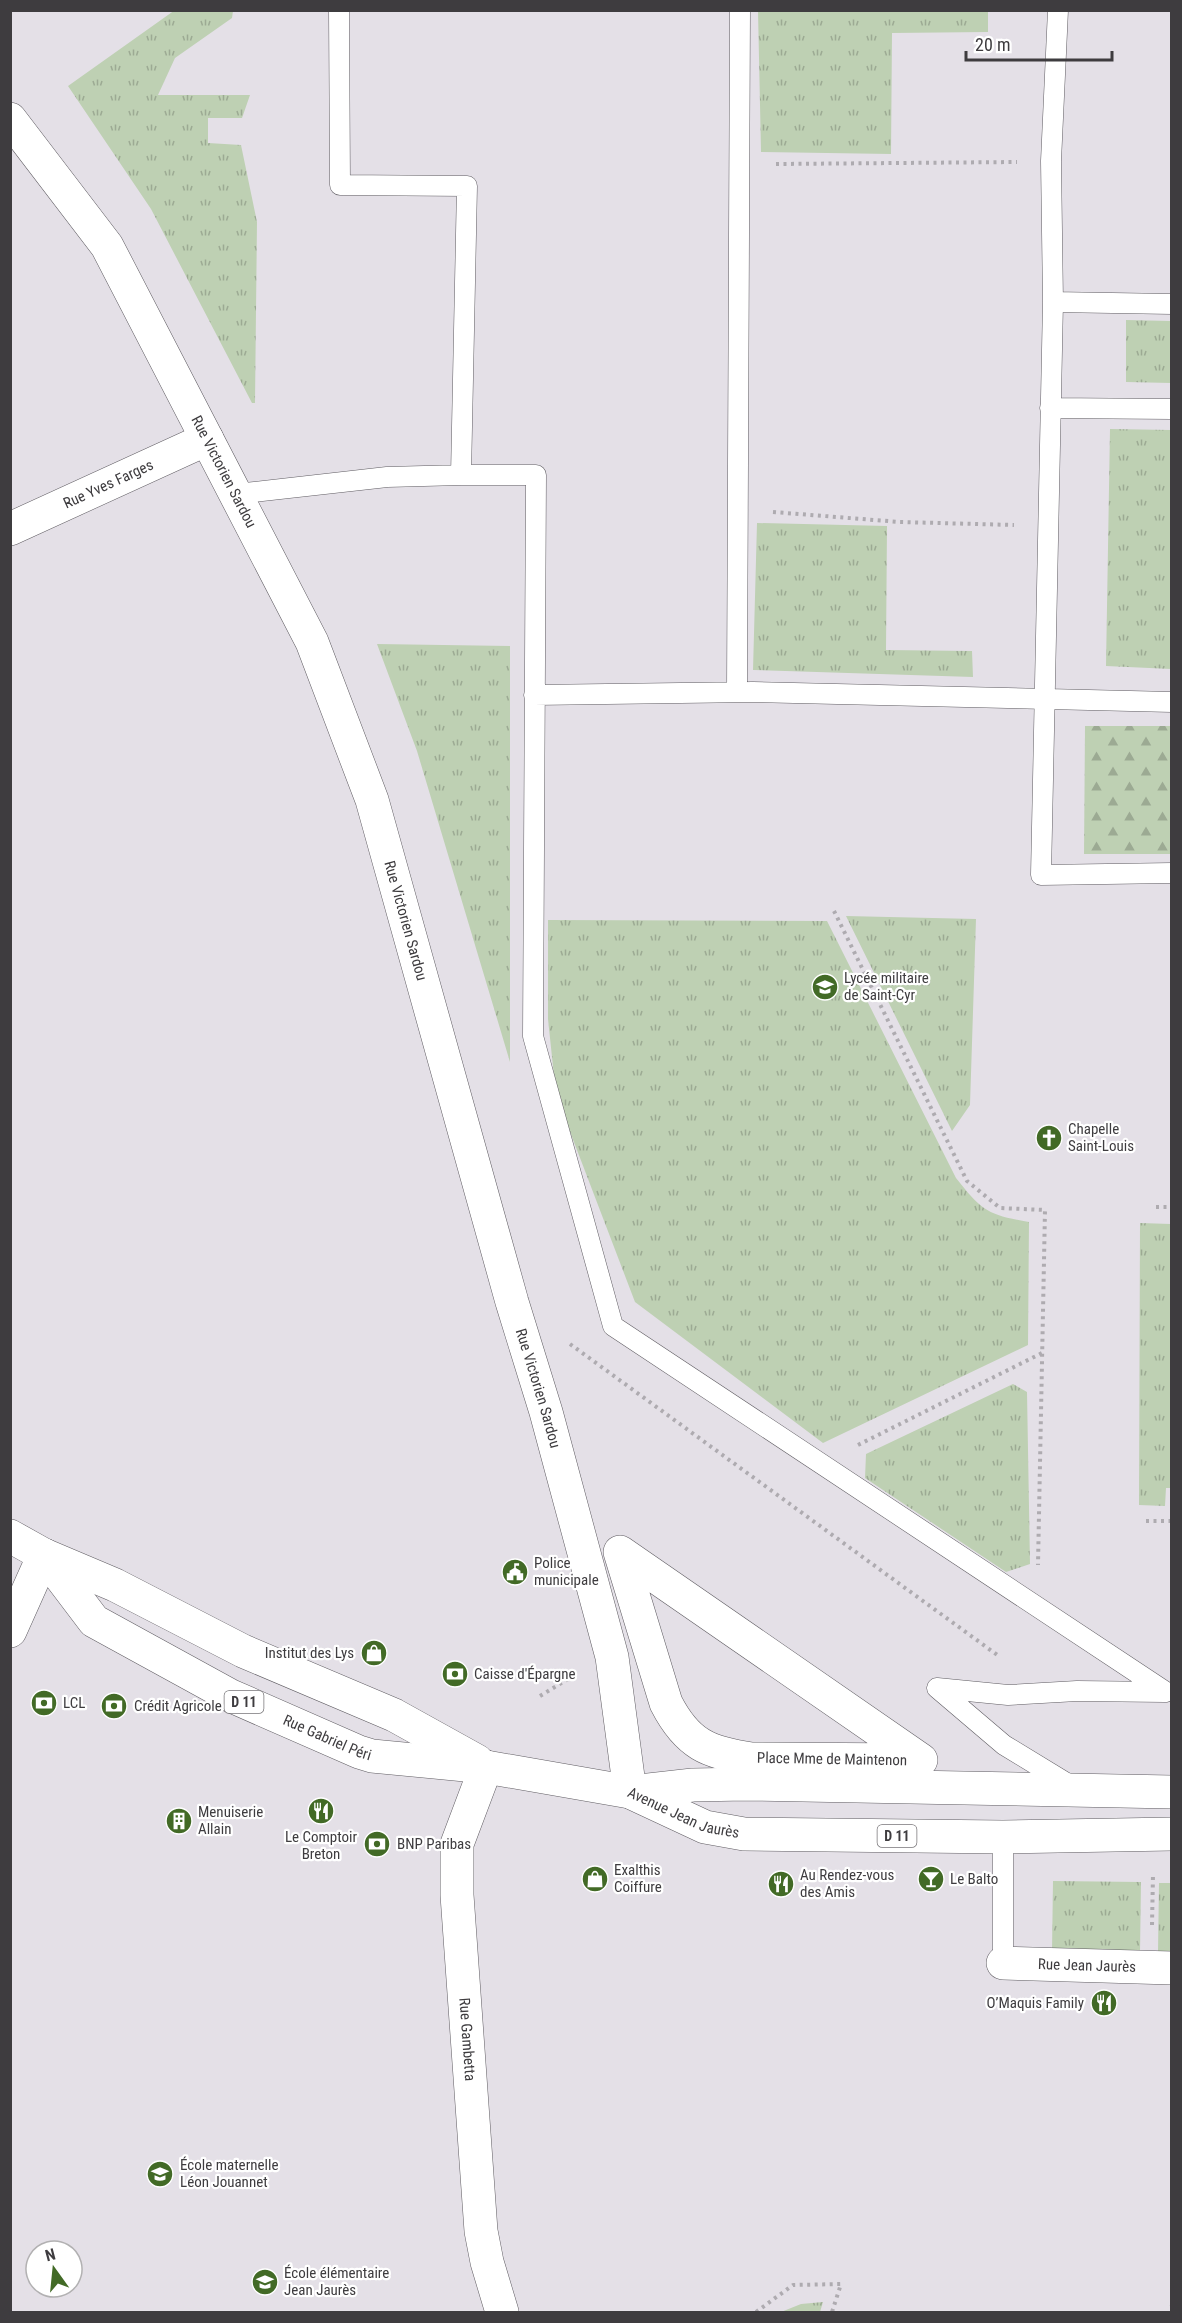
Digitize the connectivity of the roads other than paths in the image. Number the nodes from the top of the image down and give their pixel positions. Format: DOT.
graph roads {
  1 [pos="339,10"];
  2 [pos="740,10"];
  3 [pos="1058,10"];
  4 [pos="10,118"];
  5 [pos="1053,303"];
  6 [pos="1172,304"];
  7 [pos="1050,408"];
  8 [pos="1172,410"];
  9 [pos="207,439"];
  10 [pos="461,475"];
  11 [pos="236,494"];
  12 [pos="10,529"];
  13 [pos="737,692"];
  14 [pos="534,695"];
  15 [pos="1044,701"];
  16 [pos="1172,702"];
  17 [pos="1172,873"];
  18 [pos="10,1536"];
  19 [pos="620,1552"];
  20 [pos="44,1556"];
  21 [pos="10,1631"];
  22 [pos="1169,1692"];
  23 [pos="486,1767"];
  24 [pos="1077,1790"];
  25 [pos="630,1792"];
  26 [pos="1172,1792"];
  27 [pos="1172,1834"];
  28 [pos="1003,1837"];
  29 [pos="1003,1963"];
  30 [pos="1162,1968"];
  31 [pos="502,2313"];
  1 -- 10 [label="lane"];
  2 -- 13 [label="lane"];
  3 -- 5 [label="lane"];
  4 -- 9 [label="street, Rue Victorien Sardou"];
  5 -- 6 [label="lane"];
  5 -- 7 [label="lane"];
  7 -- 8 [label="lane"];
  7 -- 15 [label="lane"];
  9 -- 11 [label="street, Rue Victorien Sardou"];
  9 -- 12 [label="street, Rue Yves Farges"];
  10 -- 11 [label="lane"];
  10 -- 14 [label="lane"];
  11 -- 25 [label="street, Rue Victorien Sardou"];
  13 -- 14 [label="lane"];
  13 -- 15 [label="lane"];
  14 -- 22 [label="lane"];
  15 -- 16 [label="lane"];
  15 -- 17 [label="lane"];
  18 -- 20 [label="street, Rue Gabriel Péri / D 11"];
  19 -- 19 [label="street, Place Mme de Maintenon"];
  20 -- 21 [label="street"];
  20 -- 23 [label="street, Rue Gabriel Péri / D 11"];
  20 -- 23 [label="street, Rue Gabriel Péri / D 11"];
  22 -- 24 [label="lane"];
  23 -- 25 [label="street, Rue Gabriel Péri / D 11"];
  23 -- 31 [label="street, Rue Gambetta"];
  24 -- 25 [label="street, Avenue Jean Jaurès / D 11"];
  24 -- 26 [label="street, Avenue Jean Jaurès / D 11"];
  25 -- 28 [label="street, Avenue Jean Jaurès / D 11"];
  27 -- 28 [label="street, Avenue Jean Jaurès / D 11"];
  28 -- 29 [label="lane"];
  29 -- 30 [label="street, Rue Jean Jaurès"];
}
